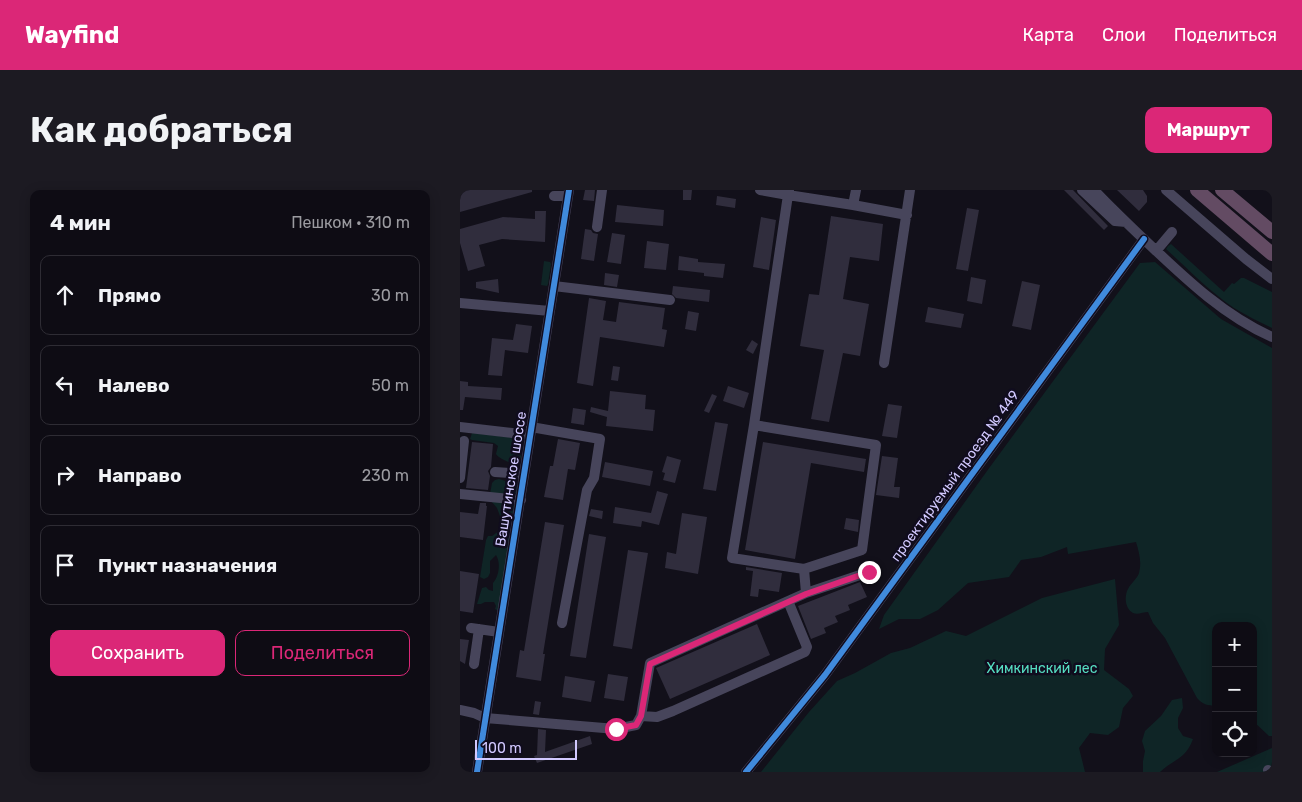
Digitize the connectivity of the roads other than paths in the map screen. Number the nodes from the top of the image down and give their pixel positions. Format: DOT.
graph roads {
  1 [pos="602,190"];
  2 [pos="760,190"];
  3 [pos="856,190"];
  4 [pos="910,190"];
  5 [pos="1082,190"];
  6 [pos="1094,190"];
  7 [pos="1166,190"];
  8 [pos="1197,190"];
  9 [pos="1222,190"];
  10 [pos="788,192"];
  11 [pos="568,193"];
  12 [pos="554,196"];
  13 [pos="853,205"];
  14 [pos="907,215"];
  15 [pos="1126,222"];
  16 [pos="597,227"];
  17 [pos="1172,232"];
  18 [pos="1272,232"];
  19 [pos="1144,239"];
  20 [pos="1156,251"];
  21 [pos="1272,254"];
  22 [pos="1272,279"];
  23 [pos="554,286"];
  24 [pos="670,300"];
  25 [pos="460,302"];
  26 [pos="550,310"];
  27 [pos="1272,337"];
  28 [pos="884,363"];
  29 [pos="754,425"];
  30 [pos="460,427"];
  31 [pos="531,431"];
  32 [pos="464,441"];
  33 [pos="495,472"];
  34 [pos="524,474"];
  35 [pos="460,476"];
  36 [pos="460,494"];
  37 [pos="521,500"];
  38 [pos="804,569"];
  39 [pos="869,572"];
  40 [pos="806,594"];
  41 [pos="788,602"];
  42 [pos="562,623"];
  43 [pos="499,632"];
  44 [pos="474,664"];
  45 [pos="460,710"];
  46 [pos="641,716"];
  47 [pos="486,718"];
  48 [pos="478,772"];
  49 [pos="746,772"];
  1 -- 16 [label="street"];
  2 -- 10 [label="street"];
  3 -- 13 [label="street"];
  4 -- 14 [label="street"];
  5 -- 15 [label="street"];
  6 -- 15 [label="street"];
  7 -- 22 [label="street"];
  8 -- 21 [label="highway"];
  9 -- 18 [label="highway"];
  10 -- 13 [label="street"];
  10 -- 29 [label="street"];
  11 -- 12 [label="street"];
  11 -- 23 [label="street, Вашутинское шоссе"];
  13 -- 14 [label="street"];
  14 -- 28 [label="street"];
  15 -- 19 [label="street"];
  17 -- 20 [label="street"];
  19 -- 20 [label="street"];
  19 -- 49 [label="street, проектируемый проезд № 449"];
  20 -- 27 [label="street"];
  23 -- 24 [label="street"];
  23 -- 26 [label="street, Вашутинское шоссе"];
  25 -- 26 [label="street"];
  26 -- 31 [label="street, Вашутинское шоссе"];
  29 -- 38 [label="street"];
  29 -- 38 [label="street"];
  30 -- 31 [label="street"];
  31 -- 34 [label="street, Вашутинское шоссе"];
  31 -- 42 [label="street"];
  32 -- 35 [label="street"];
  33 -- 34 [label="street"];
  34 -- 37 [label="street, Вашутинское шоссе"];
  36 -- 37 [label="street"];
  37 -- 43 [label="street, Вашутинское шоссе"];
  38 -- 40 [label="street"];
  39 -- 40 [label="street"];
  40 -- 41 [label="street"];
  41 -- 46 [label="street"];
  41 -- 46 [label="street"];
  43 -- 44 [label="street"];
  43 -- 47 [label="street, Вашутинское шоссе"];
  45 -- 47 [label="street"];
  46 -- 47 [label="street"];
  47 -- 48 [label="street, Вашутинское шоссе"];
}
